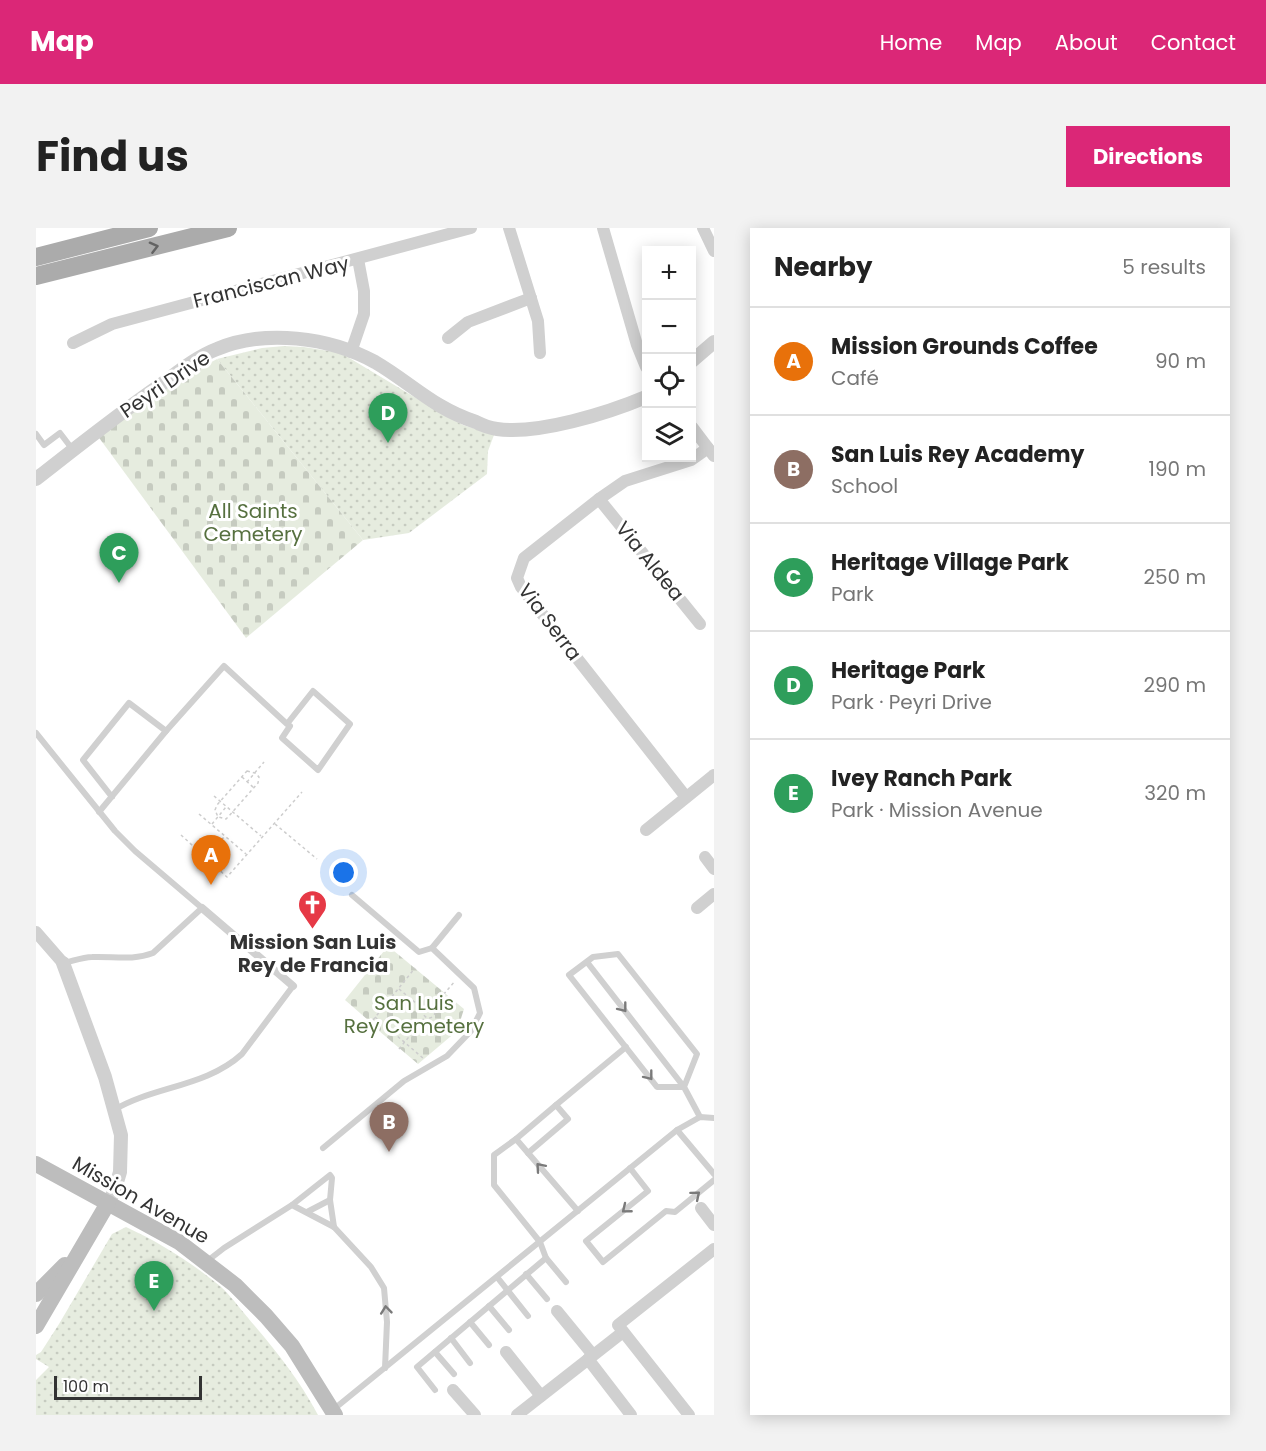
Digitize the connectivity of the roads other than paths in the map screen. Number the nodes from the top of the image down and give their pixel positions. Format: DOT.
graph roads {
  1 [pos="228,228"];
  2 [pos="471,228"];
  3 [pos="509,228"];
  4 [pos="603,228"];
  5 [pos="703,228"];
  6 [pos="140,229"];
  7 [pos="714,251"];
  8 [pos="36,257"];
  9 [pos="358,260"];
  10 [pos="55,272"];
  11 [pos="36,276"];
  12 [pos="531,298"];
  13 [pos="448,338"];
  14 [pos="714,342"];
  15 [pos="73,343"];
  16 [pos="351,352"];
  17 [pos="540,353"];
  18 [pos="642,357"];
  19 [pos="696,358"];
  20 [pos="642,399"];
  21 [pos="696,432"];
  22 [pos="36,434"];
  23 [pos="73,450"];
  24 [pos="711,452"];
  25 [pos="36,478"];
  26 [pos="599,499"];
  27 [pos="700,624"];
  28 [pos="287,724"];
  29 [pos="166,731"];
  30 [pos="36,733"];
  31 [pos="714,775"];
  32 [pos="686,797"];
  33 [pos="112,798"];
  34 [pos="99,812"];
  35 [pos="646,830"];
  36 [pos="705,857"];
  37 [pos="714,869"];
  38 [pos="714,894"];
  39 [pos="352,895"];
  40 [pos="202,908"];
  41 [pos="697,908"];
  42 [pos="459,915"];
  43 [pos="36,932"];
  44 [pos="432,948"];
  45 [pos="587,962"];
  46 [pos="63,963"];
  47 [pos="293,986"];
  48 [pos="626,1047"];
  49 [pos="684,1087"];
  50 [pos="556,1105"];
  51 [pos="114,1110"];
  52 [pos="700,1117"];
  53 [pos="714,1118"];
  54 [pos="677,1130"];
  55 [pos="516,1139"];
  56 [pos="323,1148"];
  57 [pos="528,1153"];
  58 [pos="36,1164"];
  59 [pos="630,1168"];
  60 [pos="714,1174"];
  61 [pos="714,1180"];
  62 [pos="330,1200"];
  63 [pos="108,1203"];
  64 [pos="291,1205"];
  65 [pos="701,1208"];
  66 [pos="578,1211"];
  67 [pos="307,1212"];
  68 [pos="714,1225"];
  69 [pos="334,1227"];
  70 [pos="540,1242"];
  71 [pos="82,1248"];
  72 [pos="714,1249"];
  73 [pos="546,1258"];
  74 [pos="206,1262"];
  75 [pos="526,1274"];
  76 [pos="497,1277"];
  77 [pos="566,1282"];
  78 [pos="507,1290"];
  79 [pos="36,1294"];
  80 [pos="547,1299"];
  81 [pos="489,1306"];
  82 [pos="558,1311"];
  83 [pos="528,1316"];
  84 [pos="470,1322"];
  85 [pos="36,1326"];
  86 [pos="620,1328"];
  87 [pos="509,1330"];
  88 [pos="451,1338"];
  89 [pos="489,1345"];
  90 [pos="435,1352"];
  91 [pos="506,1352"];
  92 [pos="591,1358"];
  93 [pos="470,1363"];
  94 [pos="385,1368"];
  95 [pos="454,1374"];
  96 [pos="453,1389"];
  97 [pos="435,1390"];
  98 [pos="541,1396"];
  99 [pos="533,1410"];
  100 [pos="334,1413"];
  101 [pos="475,1415"];
  102 [pos="517,1415"];
  103 [pos="631,1415"];
  104 [pos="690,1415"];
  10 -- 1 [label="main road, one-way"];
  2 -- 9 [label="street, Franciscan Way"];
  3 -- 12 [label="street"];
  4 -- 18 [label="street"];
  5 -- 7 [label="street"];
  6 -- 8 [label="main road"];
  6 -- 10 [label="main road"];
  9 -- 15 [label="street, Franciscan Way"];
  9 -- 16 [label="street"];
  10 -- 11 [label="main road"];
  12 -- 13 [label="street"];
  12 -- 17 [label="street"];
  14 -- 19 [label="street"];
  16 -- 20 [label="street, Peyri Drive"];
  16 -- 23 [label="street, Peyri Drive"];
  21 -- 24 [label="street"];
  22 -- 23 [label="lane"];
  23 -- 25 [label="street, Peyri Drive"];
  24 -- 26 [label="street, Via Serra"];
  26 -- 27 [label="street, Via Aldea"];
  26 -- 32 [label="street, Via Serra"];
  28 -- 28 [label="lane"];
  28 -- 29 [label="lane"];
  29 -- 33 [label="lane"];
  29 -- 33 [label="lane"];
  30 -- 34 [label="lane"];
  31 -- 32 [label="street"];
  32 -- 35 [label="street"];
  33 -- 34 [label="lane"];
  34 -- 40 [label="lane"];
  36 -- 37 [label="street"];
  38 -- 41 [label="street"];
  39 -- 44 [label="lane"];
  40 -- 46 [label="lane"];
  40 -- 47 [label="street"];
  42 -- 44 [label="lane"];
  43 -- 46 [label="street"];
  44 -- 56 [label="lane"];
  45 -- 48 [label="lane"];
  45 -- 49 [label="lane, one-way"];
  45 -- 49 [label="lane"];
  46 -- 51 [label="street"];
  47 -- 51 [label="lane"];
  48 -- 49 [label="lane, one-way"];
  48 -- 50 [label="lane"];
  49 -- 52 [label="lane"];
  50 -- 55 [label="lane"];
  50 -- 57 [label="lane"];
  51 -- 63 [label="street"];
  52 -- 53 [label="lane"];
  52 -- 54 [label="lane"];
  54 -- 59 [label="lane"];
  54 -- 60 [label="lane"];
  55 -- 57 [label="lane"];
  55 -- 70 [label="lane"];
  66 -- 57 [label="lane, one-way"];
  58 -- 63 [label="main road, Mission Avenue"];
  59 -- 61 [label="lane, one-way"];
  59 -- 66 [label="lane"];
  62 -- 64 [label="lane"];
  62 -- 67 [label="lane"];
  62 -- 69 [label="lane"];
  63 -- 71 [label="main road"];
  63 -- 74 [label="main road, Mission Avenue"];
  64 -- 67 [label="lane"];
  64 -- 74 [label="lane"];
  65 -- 68 [label="street"];
  66 -- 70 [label="lane"];
  67 -- 69 [label="lane"];
  94 -- 69 [label="lane, one-way"];
  70 -- 73 [label="lane"];
  70 -- 76 [label="lane"];
  71 -- 79 [label="main road"];
  71 -- 85 [label="main road"];
  72 -- 86 [label="street"];
  73 -- 75 [label="lane"];
  73 -- 77 [label="lane"];
  74 -- 100 [label="main road, Mission Avenue"];
  75 -- 78 [label="lane"];
  75 -- 80 [label="lane"];
  76 -- 78 [label="lane"];
  76 -- 94 [label="lane"];
  78 -- 81 [label="lane"];
  78 -- 83 [label="lane"];
  81 -- 84 [label="lane"];
  81 -- 87 [label="lane"];
  82 -- 92 [label="street"];
  84 -- 88 [label="lane"];
  84 -- 89 [label="lane"];
  86 -- 92 [label="street"];
  86 -- 104 [label="street"];
  88 -- 90 [label="lane"];
  88 -- 93 [label="lane"];
  90 -- 95 [label="lane"];
  90 -- 97 [label="lane"];
  91 -- 98 [label="street"];
  92 -- 98 [label="street"];
  92 -- 103 [label="street"];
  94 -- 100 [label="lane"];
  96 -- 101 [label="street"];
  98 -- 99 [label="street"];
  99 -- 102 [label="street"];
}
